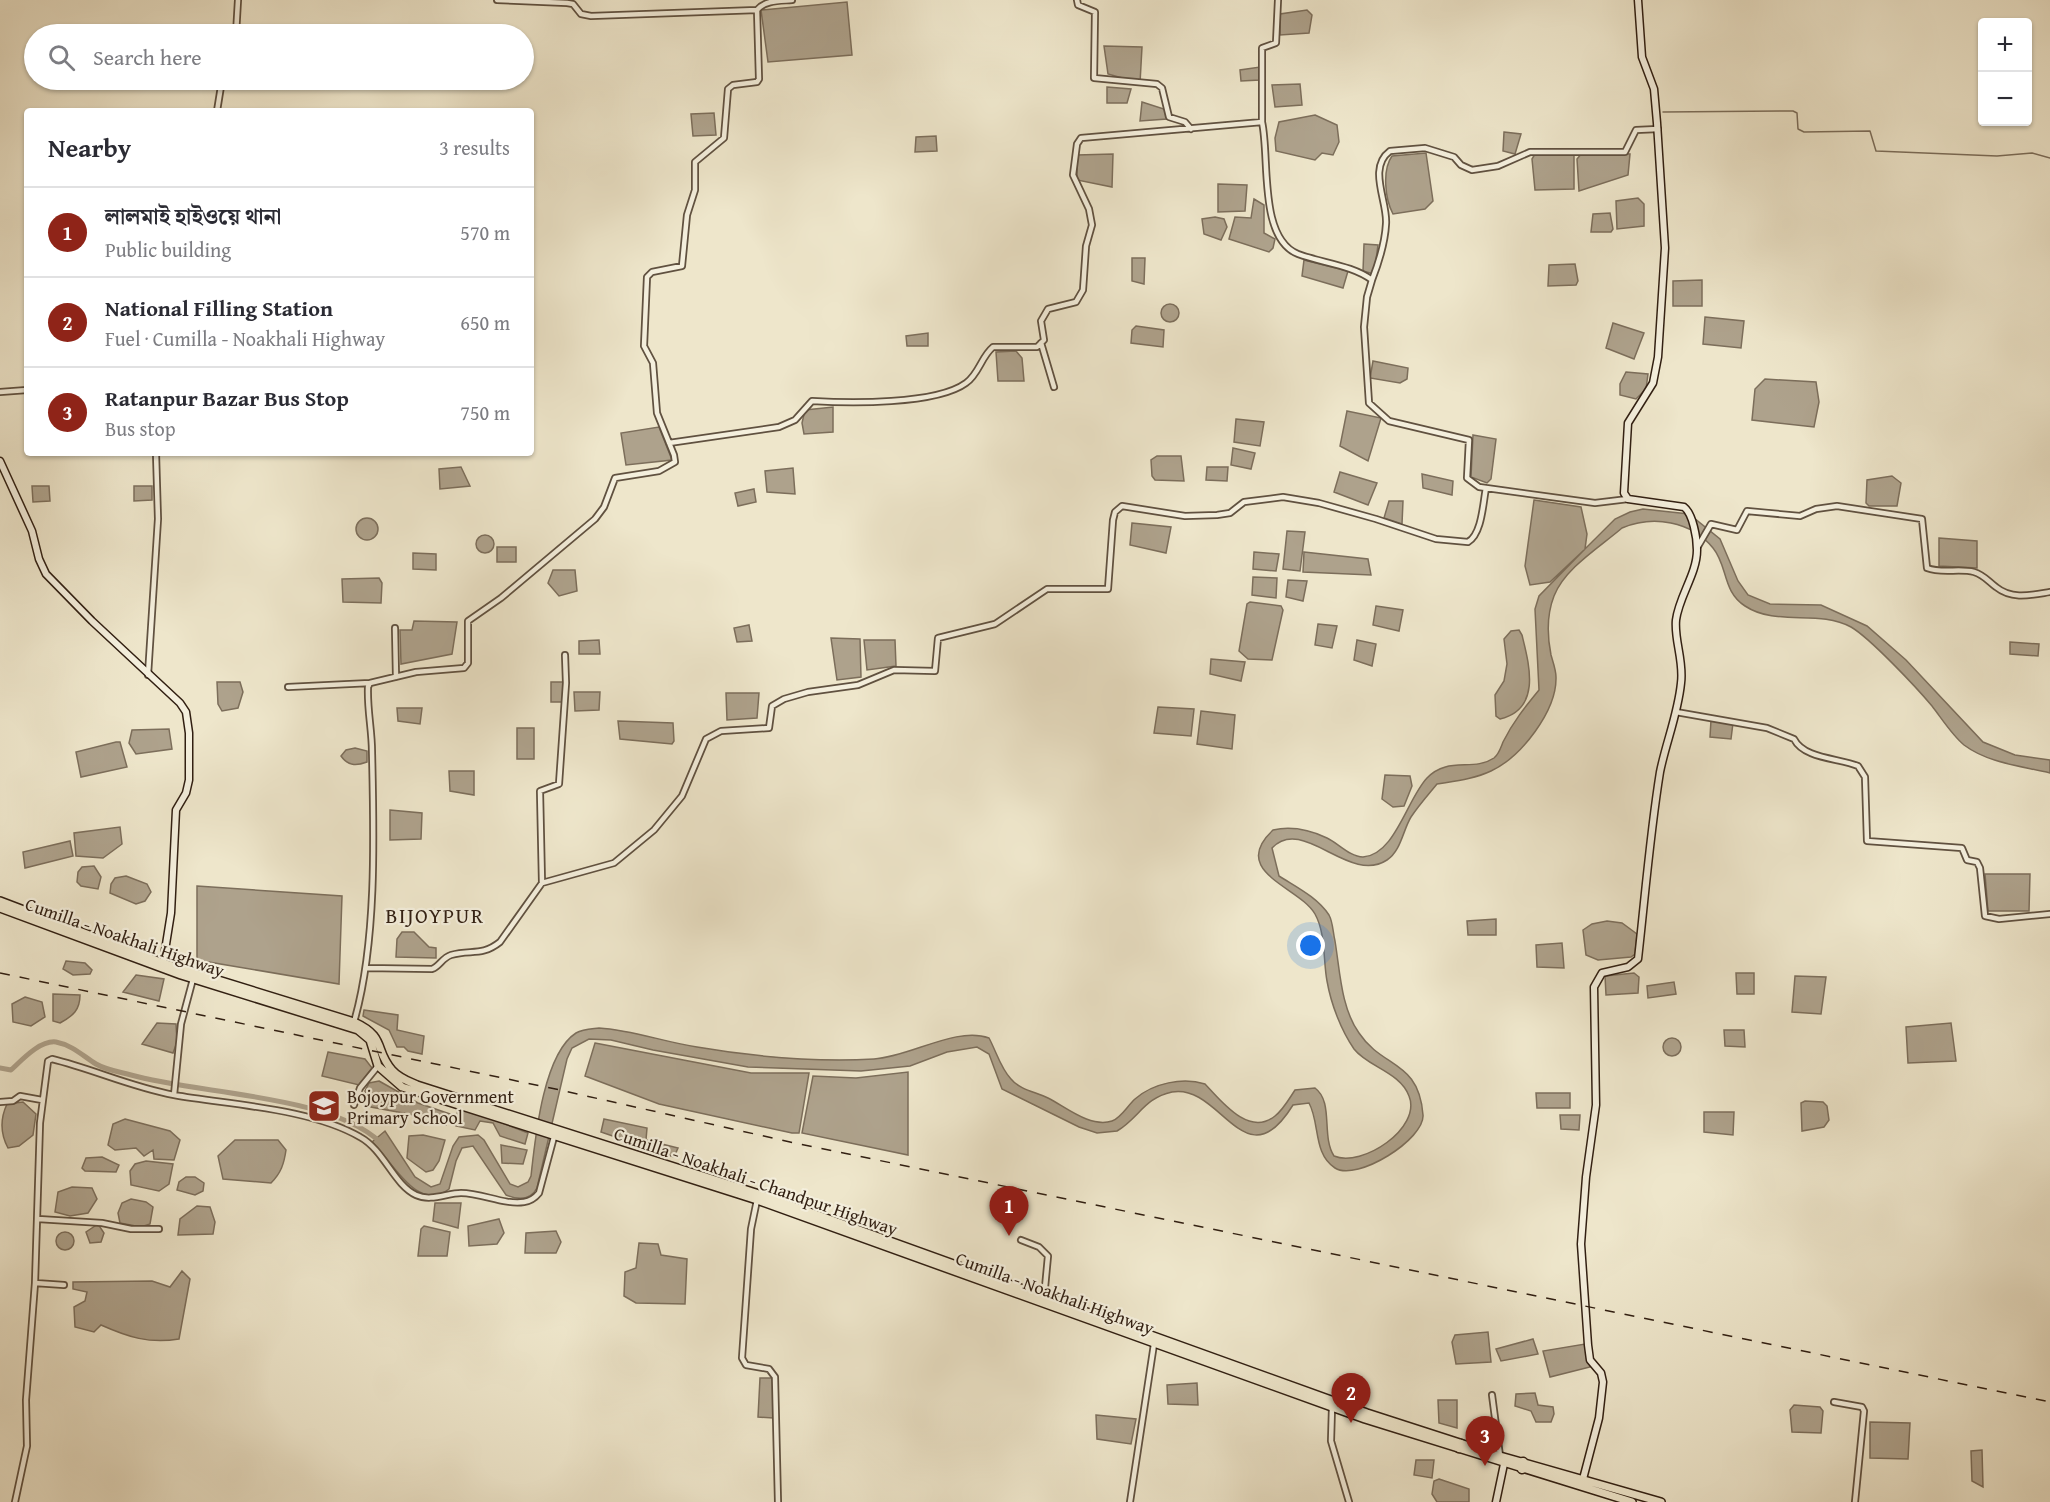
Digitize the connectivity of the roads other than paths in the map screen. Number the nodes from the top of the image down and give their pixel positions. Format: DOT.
graph roads {
  1 [pos="238,0"];
  2 [pos="497,0"];
  3 [pos="792,0"];
  4 [pos="1077,0"];
  5 [pos="1278,0"];
  6 [pos="1638,0"];
  7 [pos="757,10"];
  8 [pos="237,24"];
  9 [pos="220,90"];
  10 [pos="217,108"];
  11 [pos="1262,122"];
  12 [pos="1191,129"];
  13 [pos="1658,129"];
  14 [pos="1372,280"];
  15 [pos="1041,343"];
  16 [pos="1054,387"];
  17 [pos="24,390"];
  18 [pos="0,392"];
  19 [pos="669,443"];
  20 [pos="156,456"];
  21 [pos="0,461"];
  22 [pos="1486,488"];
  23 [pos="1628,499"];
  24 [pos="1698,544"];
  25 [pos="2050,592"];
  26 [pos="395,628"];
  27 [pos="565,655"];
  28 [pos="148,675"];
  29 [pos="396,677"];
  30 [pos="370,683"];
  31 [pos="288,687"];
  32 [pos="1676,712"];
  33 [pos="542,884"];
  34 [pos="0,901"];
  35 [pos="5,908"];
  36 [pos="2050,914"];
  37 [pos="163,963"];
  38 [pos="366,968"];
  39 [pos="195,977"];
  40 [pos="354,1022"];
  41 [pos="378,1066"];
  42 [pos="174,1094"];
  43 [pos="42,1100"];
  44 [pos="0,1102"];
  45 [pos="354,1105"];
  46 [pos="472,1106"];
  47 [pos="516,1121"];
  48 [pos="557,1129"];
  49 [pos="554,1137"];
  50 [pos="757,1200"];
  51 [pos="38,1219"];
  52 [pos="818,1219"];
  53 [pos="159,1229"];
  54 [pos="1021,1240"];
  55 [pos="35,1283"];
  56 [pos="64,1285"];
  57 [pos="1044,1298"];
  58 [pos="1154,1344"];
  59 [pos="1492,1395"];
  60 [pos="1834,1402"];
  61 [pos="1332,1407"];
  62 [pos="1460,1446"];
  63 [pos="1500,1456"];
  64 [pos="1504,1464"];
  65 [pos="1522,1466"];
  66 [pos="1583,1479"];
  67 [pos="15,1502"];
  68 [pos="778,1502"];
  69 [pos="1130,1502"];
  70 [pos="1349,1502"];
  71 [pos="1496,1502"];
  72 [pos="1632,1502"];
  73 [pos="1660,1502"];
  74 [pos="1855,1502"];
  1 -- 8 [label="street"];
  2 -- 7 [label="street"];
  3 -- 7 [label="street"];
  4 -- 12 [label="street"];
  5 -- 11 [label="street"];
  6 -- 13 [label="main road"];
  7 -- 19 [label="street"];
  9 -- 10 [label="street"];
  11 -- 12 [label="street"];
  11 -- 14 [label="street"];
  12 -- 15 [label="street"];
  13 -- 14 [label="street"];
  13 -- 23 [label="main road"];
  14 -- 22 [label="street"];
  15 -- 16 [label="street"];
  15 -- 19 [label="street"];
  17 -- 18 [label="street"];
  19 -- 29 [label="street"];
  20 -- 28 [label="street"];
  21 -- 28 [label="main road"];
  22 -- 23 [label="street"];
  22 -- 33 [label="street"];
  23 -- 24 [label="main road"];
  24 -- 25 [label="street"];
  24 -- 32 [label="main road"];
  26 -- 29 [label="street"];
  27 -- 33 [label="street"];
  28 -- 37 [label="main road"];
  29 -- 30 [label="street"];
  30 -- 31 [label="street"];
  30 -- 38 [label="street"];
  32 -- 36 [label="street"];
  32 -- 66 [label="main road"];
  33 -- 38 [label="street"];
  34 -- 35 [label="main road, Cumilla - Noakhali Highway"];
  35 -- 37 [label="main road, Cumilla - Noakhali Highway"];
  35 -- 39 [label="main road, Cumilla - Noakhali Highway"];
  37 -- 39 [label="main road, Cumilla - Noakhali Highway"];
  38 -- 40 [label="street"];
  39 -- 40 [label="main road"];
  39 -- 41 [label="main road, Cumilla - Noakhali Highway"];
  39 -- 42 [label="street"];
  40 -- 46 [label="main road"];
  41 -- 45 [label="street"];
  41 -- 46 [label="main road"];
  42 -- 43 [label="street"];
  42 -- 49 [label="street"];
  43 -- 44 [label="street"];
  43 -- 51 [label="street"];
  46 -- 47 [label="main road, Cumilla - Noakhali Highway"];
  47 -- 48 [label="main road, Cumilla - Noakhali Highway"];
  47 -- 49 [label="main road, Cumilla - Noakhali Highway"];
  48 -- 52 [label="main road, Cumilla - Noakhali - Chandpur Highway"];
  49 -- 50 [label="main road, Cumilla - Noakhali Highway"];
  50 -- 52 [label="main road, Cumilla - Noakhali Highway"];
  50 -- 68 [label="street"];
  51 -- 53 [label="street"];
  51 -- 55 [label="street"];
  52 -- 57 [label="main road, Cumilla - Noakhali - Chandpur Highway"];
  52 -- 58 [label="main road, Cumilla - Noakhali Highway"];
  54 -- 57 [label="street"];
  55 -- 56 [label="street"];
  55 -- 67 [label="street"];
  57 -- 62 [label="main road, Cumilla - Noakhali - Chandpur Highway"];
  58 -- 61 [label="main road, Cumilla - Noakhali Highway"];
  58 -- 69 [label="street"];
  59 -- 63 [label="street"];
  60 -- 74 [label="street"];
  61 -- 62 [label="main road, Cumilla - Noakhali Highway"];
  61 -- 70 [label="street"];
  62 -- 63 [label="main road, Cumilla - Noakhali - Chandpur Highway"];
  62 -- 64 [label="main road, Cumilla - Noakhali Highway"];
  63 -- 65 [label="main road, Cumilla - Noakhali - Chandpur Highway"];
  64 -- 65 [label="main road, Cumilla - Noakhali Highway"];
  64 -- 71 [label="main road"];
  65 -- 66 [label="main road, Cumilla - Noakhali - Chandpur Highway"];
  65 -- 72 [label="main road, Cumilla - Noakhali Highway"];
  66 -- 73 [label="main road, Cumilla - Noakhali - Chandpur Highway"];
}
